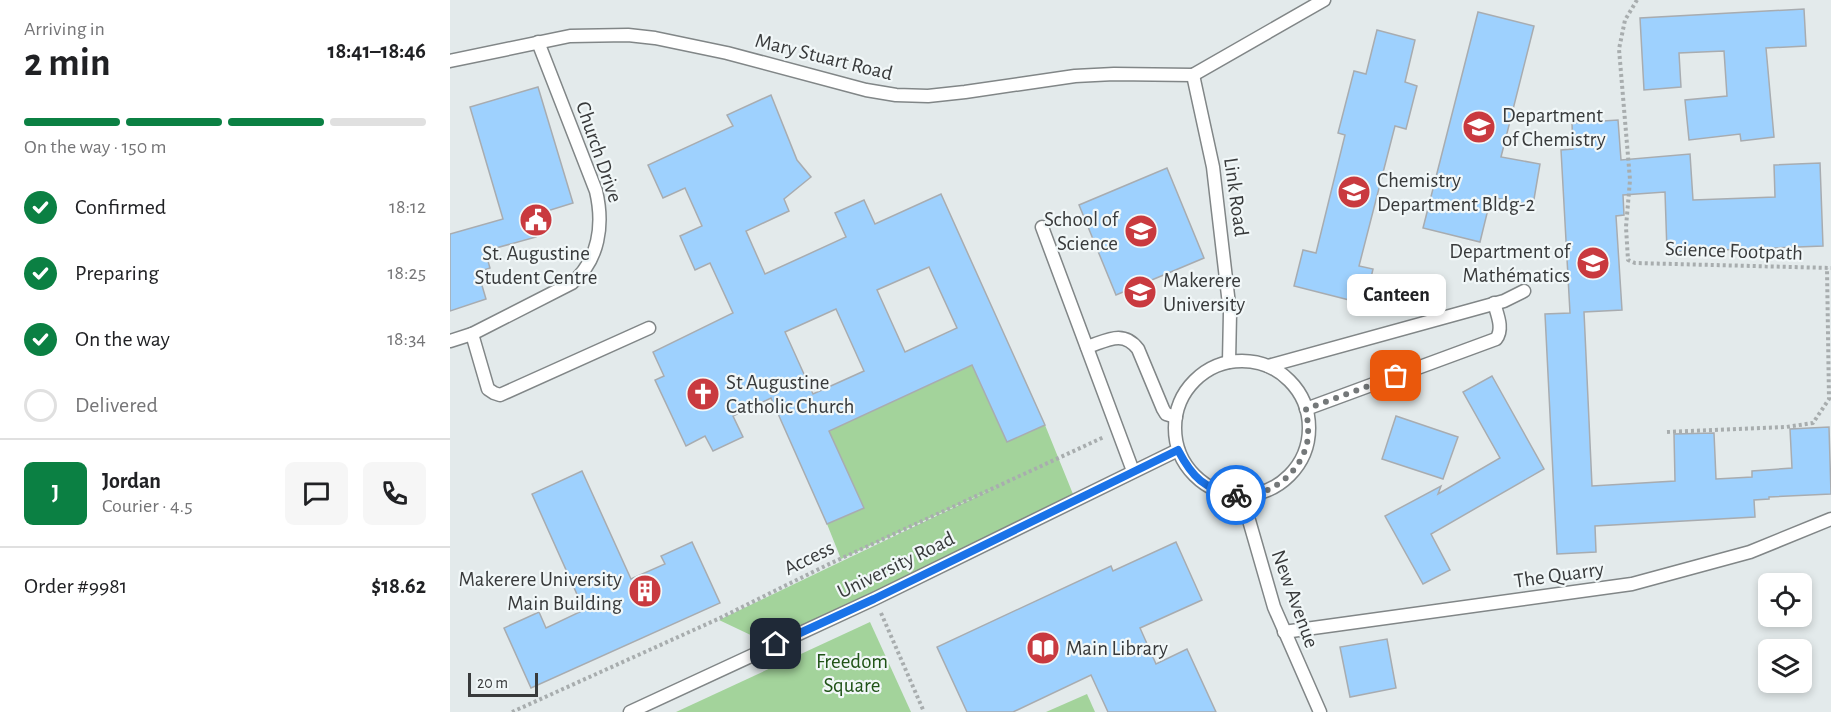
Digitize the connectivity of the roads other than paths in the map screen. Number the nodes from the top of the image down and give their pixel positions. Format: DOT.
graph roads {
  1 [pos="1324,0"];
  2 [pos="538,42"];
  3 [pos="450,61"];
  4 [pos="1193,75"];
  5 [pos="1042,227"];
  6 [pos="1524,291"];
  7 [pos="1494,303"];
  8 [pos="649,328"];
  9 [pos="471,334"];
  10 [pos="450,341"];
  11 [pos="1087,347"];
  12 [pos="1229,362"];
  13 [pos="1268,366"];
  14 [pos="1306,409"];
  15 [pos="1176,417"];
  16 [pos="1178,450"];
  17 [pos="1133,471"];
  18 [pos="1242,496"];
  19 [pos="1831,519"];
  20 [pos="1284,632"];
  21 [pos="630,712"];
  22 [pos="1320,712"];
  1 -- 4 [label="lane"];
  2 -- 3 [label="lane, Mary Stuart Road"];
  2 -- 4 [label="lane, Mary Stuart Road"];
  2 -- 9 [label="lane, Church Drive"];
  4 -- 12 [label="lane, Link Road"];
  5 -- 11 [label="lane"];
  6 -- 7 [label="lane"];
  7 -- 13 [label="lane"];
  7 -- 14 [label="lane"];
  8 -- 9 [label="lane"];
  9 -- 10 [label="lane, Church Drive"];
  11 -- 15 [label="lane"];
  11 -- 17 [label="lane"];
  12 -- 13 [label="lane"];
  12 -- 15 [label="lane"];
  13 -- 14 [label="lane"];
  14 -- 18 [label="lane"];
  15 -- 16 [label="lane"];
  16 -- 17 [label="lane, University Road"];
  16 -- 18 [label="lane"];
  17 -- 21 [label="lane, University Road"];
  18 -- 20 [label="lane, New Avenue"];
  19 -- 20 [label="lane, The Quarry"];
  20 -- 22 [label="lane, New Avenue"];
}
